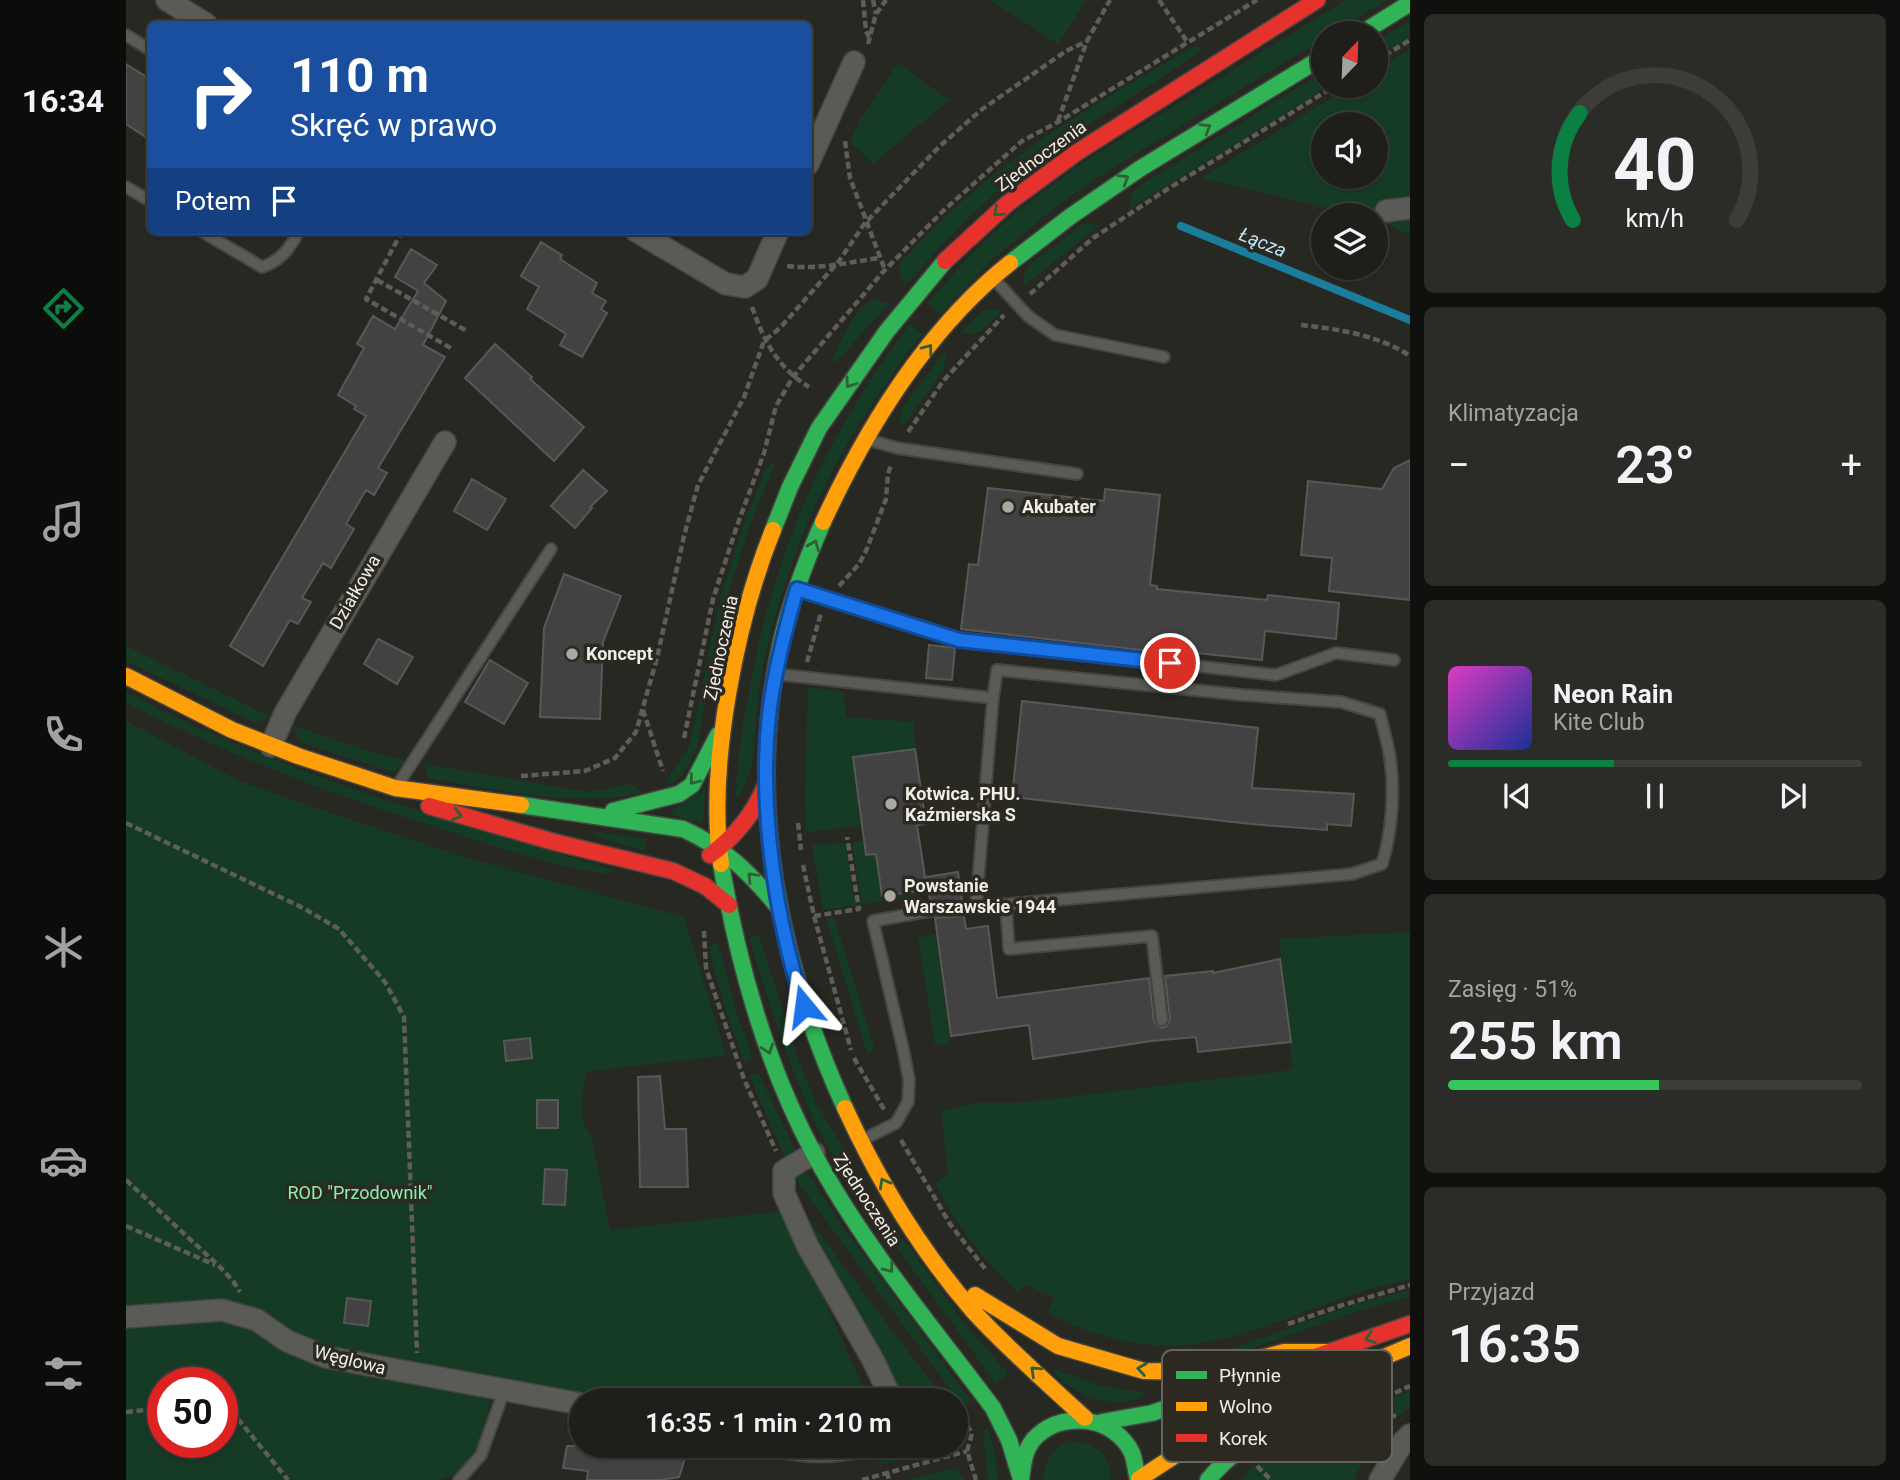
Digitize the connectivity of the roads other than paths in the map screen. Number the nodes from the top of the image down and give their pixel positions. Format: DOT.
graph roads {
  1 [pos="167,0"];
  2 [pos="1317,0"];
  3 [pos="1410,3"];
  4 [pos="201,21"];
  5 [pos="1381,21"];
  6 [pos="126,36"];
  7 [pos="147,48"];
  8 [pos="860,59"];
  9 [pos="1311,64"];
  10 [pos="812,156"];
  11 [pos="126,187"];
  12 [pos="147,199"];
  13 [pos="1410,208"];
  14 [pos="1388,211"];
  15 [pos="208,235"];
  16 [pos="297,235"];
  17 [pos="643,235"];
  18 [pos="776,235"];
  19 [pos="993,278"];
  20 [pos="1164,357"];
  21 [pos="866,439"];
  22 [pos="444,442"];
  23 [pos="1077,474"];
  24 [pos="551,549"];
  25 [pos="797,589"];
  26 [pos="1394,660"];
  27 [pos="775,674"];
  28 [pos="126,676"];
  29 [pos="993,698"];
  30 [pos="725,719"];
  31 [pos="271,746"];
  32 [pos="767,779"];
  33 [pos="395,788"];
  34 [pos="594,814"];
  35 [pos="719,849"];
  36 [pos="673,871"];
  37 [pos="729,905"];
  38 [pos="1006,905"];
  39 [pos="976,908"];
  40 [pos="780,910"];
  41 [pos="1162,1020"];
  42 [pos="862,1140"];
  43 [pos="814,1153"];
  44 [pos="943,1273"];
  45 [pos="126,1317"];
  46 [pos="1410,1324"];
  47 [pos="1410,1346"];
  48 [pos="1336,1350"];
  49 [pos="1392,1354"];
  50 [pos="1410,1360"];
  51 [pos="1392,1369"];
  52 [pos="1162,1371"];
  53 [pos="886,1388"];
  54 [pos="503,1391"];
  55 [pos="569,1403"];
  56 [pos="1162,1410"];
  57 [pos="1085,1418"];
  58 [pos="1102,1422"];
  59 [pos="1406,1427"];
  60 [pos="1392,1460"];
  61 [pos="1165,1462"];
  62 [pos="1224,1462"];
  63 [pos="1391,1462"];
  64 [pos="1021,1478"];
  65 [pos="1138,1479"];
  66 [pos="458,1480"];
  67 [pos="1208,1480"];
  68 [pos="1380,1480"];
  1 -- 4 [label="street"];
  2 -- 30 [label="main road, Zjednoczenia, one-way"];
  3 -- 5 [label="main road"];
  6 -- 7 [label="lane"];
  8 -- 10 [label="street"];
  19 -- 9 [label="main road, Zjednoczenia, one-way"];
  11 -- 12 [label="lane"];
  13 -- 14 [label="street"];
  15 -- 16 [label="lane"];
  17 -- 18 [label="street"];
  19 -- 20 [label="lane"];
  21 -- 19 [label="main road, Zjednoczenia, one-way"];
  21 -- 23 [label="lane"];
  25 -- 21 [label="main road, Zjednoczenia, one-way"];
  22 -- 31 [label="street, Działkowa"];
  24 -- 33 [label="lane"];
  25 -- 26 [label="lane"];
  25 -- 27 [label="main road, Zjednoczenia"];
  27 -- 29 [label="lane"];
  27 -- 32 [label="main road, Zjednoczenia"];
  28 -- 31 [label="main road"];
  29 -- 38 [label="lane"];
  29 -- 39 [label="lane"];
  30 -- 34 [label="main road, one-way"];
  30 -- 35 [label="main road, Zjednoczenia"];
  31 -- 33 [label="main road"];
  32 -- 35 [label="main road"];
  32 -- 40 [label="main road, Zjednoczenia"];
  33 -- 34 [label="main road"];
  33 -- 36 [label="main road, one-way"];
  34 -- 35 [label="main road"];
  35 -- 36 [label="main road"];
  35 -- 37 [label="main road, Zjednoczenia"];
  40 -- 35 [label="main road, one-way"];
  36 -- 37 [label="main road"];
  37 -- 43 [label="main road, Zjednoczenia, one-way"];
  38 -- 39 [label="lane"];
  38 -- 41 [label="lane"];
  39 -- 42 [label="lane"];
  40 -- 42 [label="main road, Zjednoczenia"];
  44 -- 42 [label="main road, Zjednoczenia, one-way"];
  43 -- 53 [label="street"];
  43 -- 64 [label="main road, Zjednoczenia, one-way"];
  52 -- 44 [label="main road, one-way"];
  57 -- 44 [label="main road, Zjednoczenia, one-way"];
  45 -- 54 [label="street, Węglowa"];
  46 -- 48 [label="main road, one-way"];
  47 -- 49 [label="main road"];
  50 -- 51 [label="main road"];
  54 -- 55 [label="street, Węglowa"];
  54 -- 66 [label="lane"];
  56 -- 58 [label="main road"];
  57 -- 58 [label="main road"];
  57 -- 64 [label="main road"];
  58 -- 65 [label="main road"];
  59 -- 60 [label="street"];
  61 -- 65 [label="main road"];
  62 -- 67 [label="main road"];
  63 -- 68 [label="street"];
}
